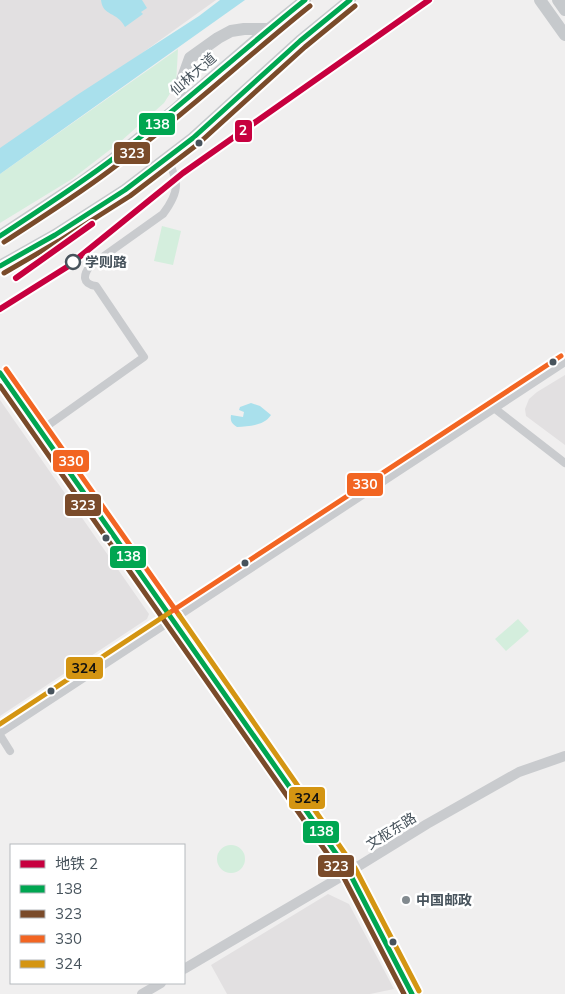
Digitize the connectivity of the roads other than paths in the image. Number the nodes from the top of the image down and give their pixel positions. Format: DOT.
graph roads {
  1 [pos="305,0"];
  2 [pos="350,0"];
  3 [pos="540,0"];
  4 [pos="558,0"];
  5 [pos="565,10"];
  6 [pos="268,30"];
  7 [pos="565,35"];
  8 [pos="184,102"];
  9 [pos="168,157"];
  10 [pos="0,236"];
  11 [pos="0,266"];
  12 [pos="565,362"];
  13 [pos="0,373"];
  14 [pos="494,408"];
  15 [pos="40,431"];
  16 [pos="565,463"];
  17 [pos="173,619"];
  18 [pos="0,734"];
  19 [pos="10,751"];
  20 [pos="565,756"];
  21 [pos="349,872"];
  22 [pos="185,968"];
  23 [pos="159,984"];
  24 [pos="142,994"];
  25 [pos="412,994"];
  1 -- 6 [label="main road, 仙林大道"];
  2 -- 9 [label="main road"];
  3 -- 7 [label="main road"];
  4 -- 5 [label="main road"];
  6 -- 8 [label="main road, 仙林大道"];
  6 -- 8 [label="main road"];
  8 -- 10 [label="main road, 仙林大道"];
  9 -- 11 [label="main road"];
  9 -- 15 [label="street"];
  12 -- 14 [label="street"];
  13 -- 15 [label="street"];
  14 -- 16 [label="street"];
  14 -- 17 [label="street"];
  15 -- 17 [label="street"];
  17 -- 18 [label="street"];
  17 -- 21 [label="street"];
  18 -- 19 [label="street"];
  20 -- 21 [label="street, 文枢东路"];
  21 -- 22 [label="street, 文枢东路"];
  21 -- 25 [label="street"];
  23 -- 24 [label="street"];
}
